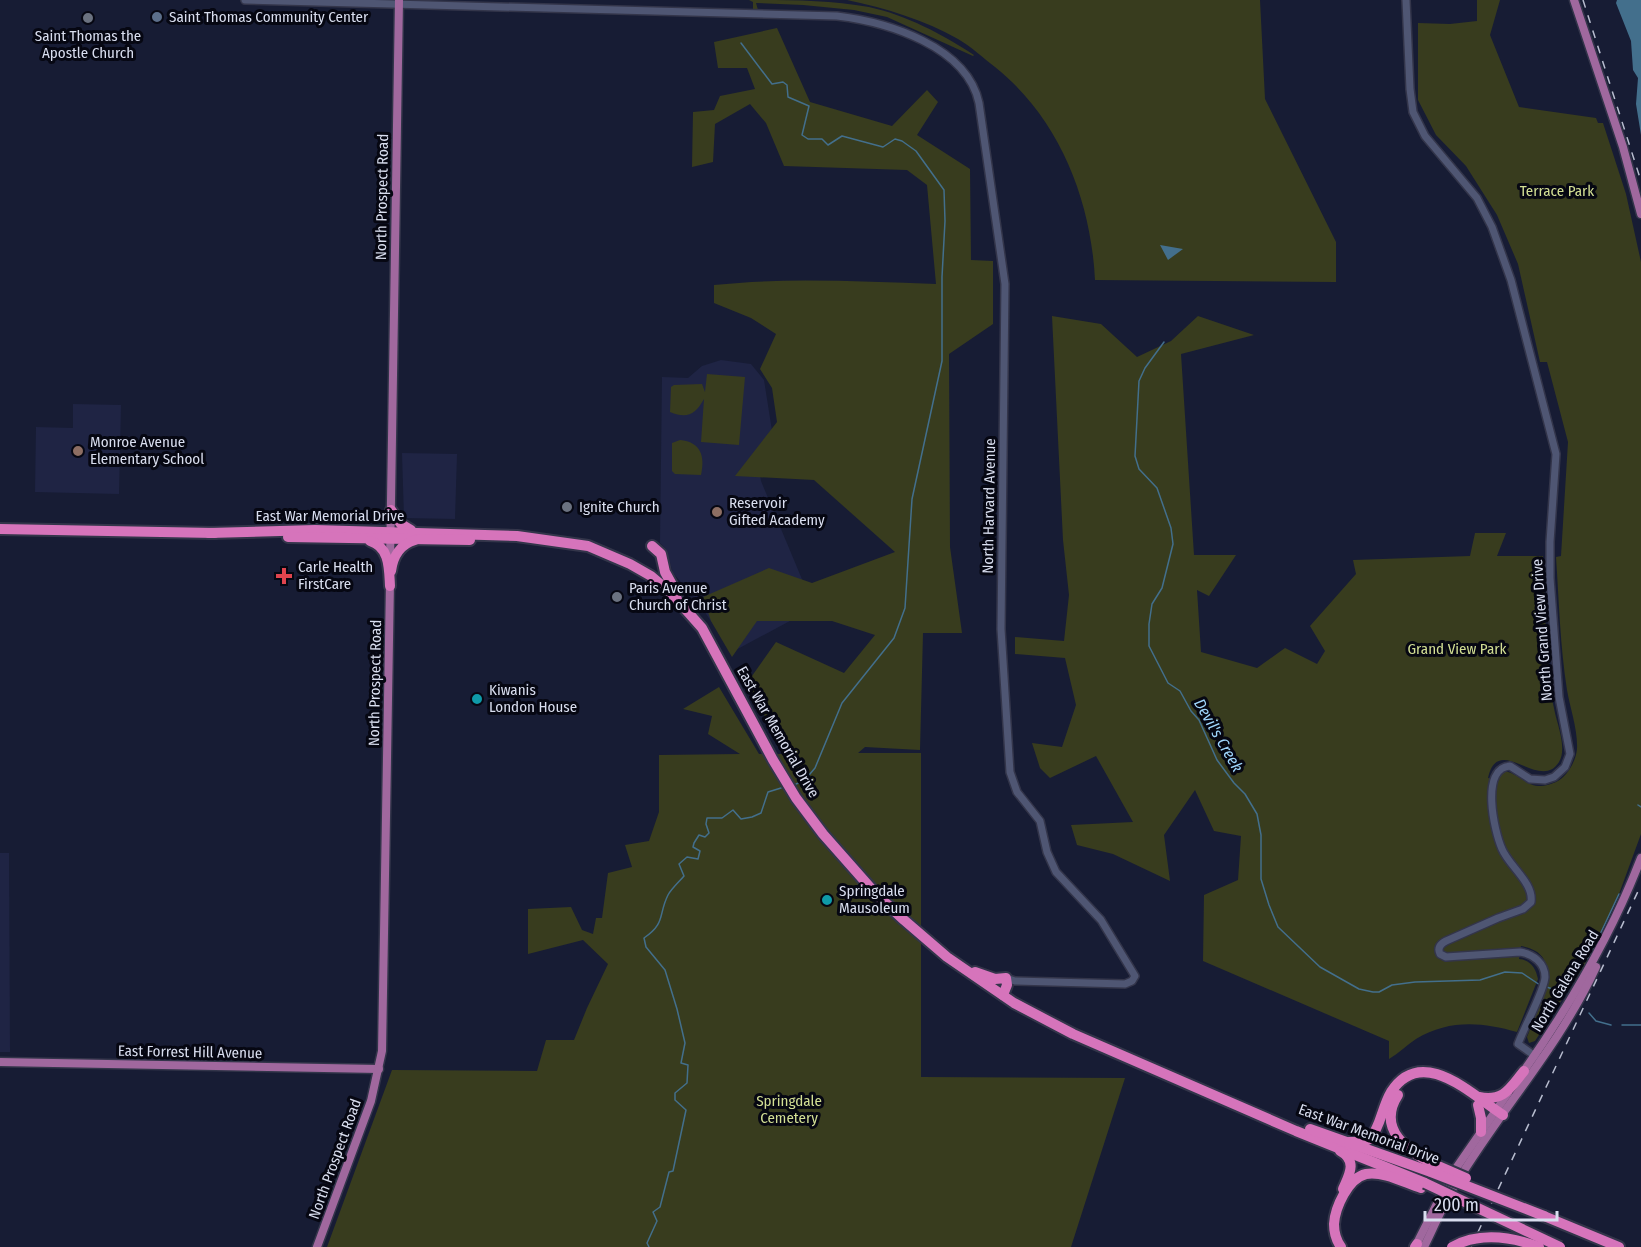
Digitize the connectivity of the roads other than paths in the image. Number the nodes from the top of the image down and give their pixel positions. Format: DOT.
graph roads {
  1 [pos="245,0"];
  2 [pos="1406,0"];
  3 [pos="1574,0"];
  4 [pos="399,2"];
  5 [pos="1641,213"];
  6 [pos="391,510"];
  7 [pos="0,529"];
  8 [pos="415,531"];
  9 [pos="209,533"];
  10 [pos="391,535"];
  11 [pos="331,538"];
  12 [pos="424,540"];
  13 [pos="558,541"];
  14 [pos="652,546"];
  15 [pos="390,582"];
  16 [pos="685,606"];
  17 [pos="1641,858"];
  18 [pos="944,955"];
  19 [pos="1008,985"];
  20 [pos="1538,1058"];
  21 [pos="0,1062"];
  22 [pos="379,1069"];
  23 [pos="1524,1071"];
  24 [pos="1469,1092"];
  25 [pos="1478,1105"];
  26 [pos="1498,1115"];
  27 [pos="1480,1132"];
  28 [pos="1316,1136"];
  29 [pos="1433,1168"];
  30 [pos="1423,1186"];
  31 [pos="1418,1246"];
  32 [pos="317,1247"];
  33 [pos="1336,1247"];
  34 [pos="1341,1247"];
  35 [pos="1452,1247"];
  36 [pos="1539,1247"];
  37 [pos="1560,1247"];
  38 [pos="1619,1247"];
  1 -- 4 [label="street, North Harvard Avenue"];
  2 -- 20 [label="street, North Grand View Drive"];
  3 -- 5 [label="main road"];
  4 -- 6 [label="main road, North Prospect Road"];
  4 -- 19 [label="street, North Harvard Avenue"];
  6 -- 8 [label="highway"];
  6 -- 10 [label="main road, North Prospect Road"];
  7 -- 9 [label="highway, East War Memorial Drive"];
  8 -- 10 [label="highway, East War Memorial Drive"];
  8 -- 13 [label="highway, East War Memorial Drive"];
  9 -- 10 [label="highway, East War Memorial Drive"];
  9 -- 11 [label="highway, East War Memorial Drive"];
  10 -- 11 [label="highway, East War Memorial Drive"];
  10 -- 12 [label="highway, East War Memorial Drive"];
  10 -- 15 [label="main road, North Prospect Road"];
  11 -- 15 [label="highway"];
  12 -- 13 [label="highway, East War Memorial Drive"];
  12 -- 15 [label="highway"];
  13 -- 16 [label="highway, East War Memorial Drive"];
  14 -- 16 [label="highway"];
  15 -- 22 [label="main road, North Prospect Road"];
  16 -- 18 [label="highway, East War Memorial Drive"];
  17 -- 20 [label="main road, North Galena Road"];
  18 -- 19 [label="highway, East War Memorial Drive"];
  18 -- 19 [label="highway"];
  19 -- 28 [label="highway, East War Memorial Drive"];
  20 -- 23 [label="main road"];
  20 -- 26 [label="main road"];
  21 -- 22 [label="main road, East Forrest Hill Avenue"];
  22 -- 32 [label="main road, North Prospect Road"];
  23 -- 24 [label="highway"];
  23 -- 26 [label="main road"];
  24 -- 26 [label="highway"];
  24 -- 28 [label="highway"];
  25 -- 26 [label="highway"];
  25 -- 27 [label="highway"];
  25 -- 29 [label="highway"];
  26 -- 27 [label="main road"];
  26 -- 31 [label="main road"];
  27 -- 31 [label="main road"];
  28 -- 29 [label="highway, East War Memorial Drive"];
  28 -- 30 [label="highway, East War Memorial Drive"];
  28 -- 33 [label="highway"];
  29 -- 38 [label="highway, bridge"];
  30 -- 34 [label="highway"];
  30 -- 37 [label="highway, bridge"];
  35 -- 36 [label="highway, bridge"];
}
